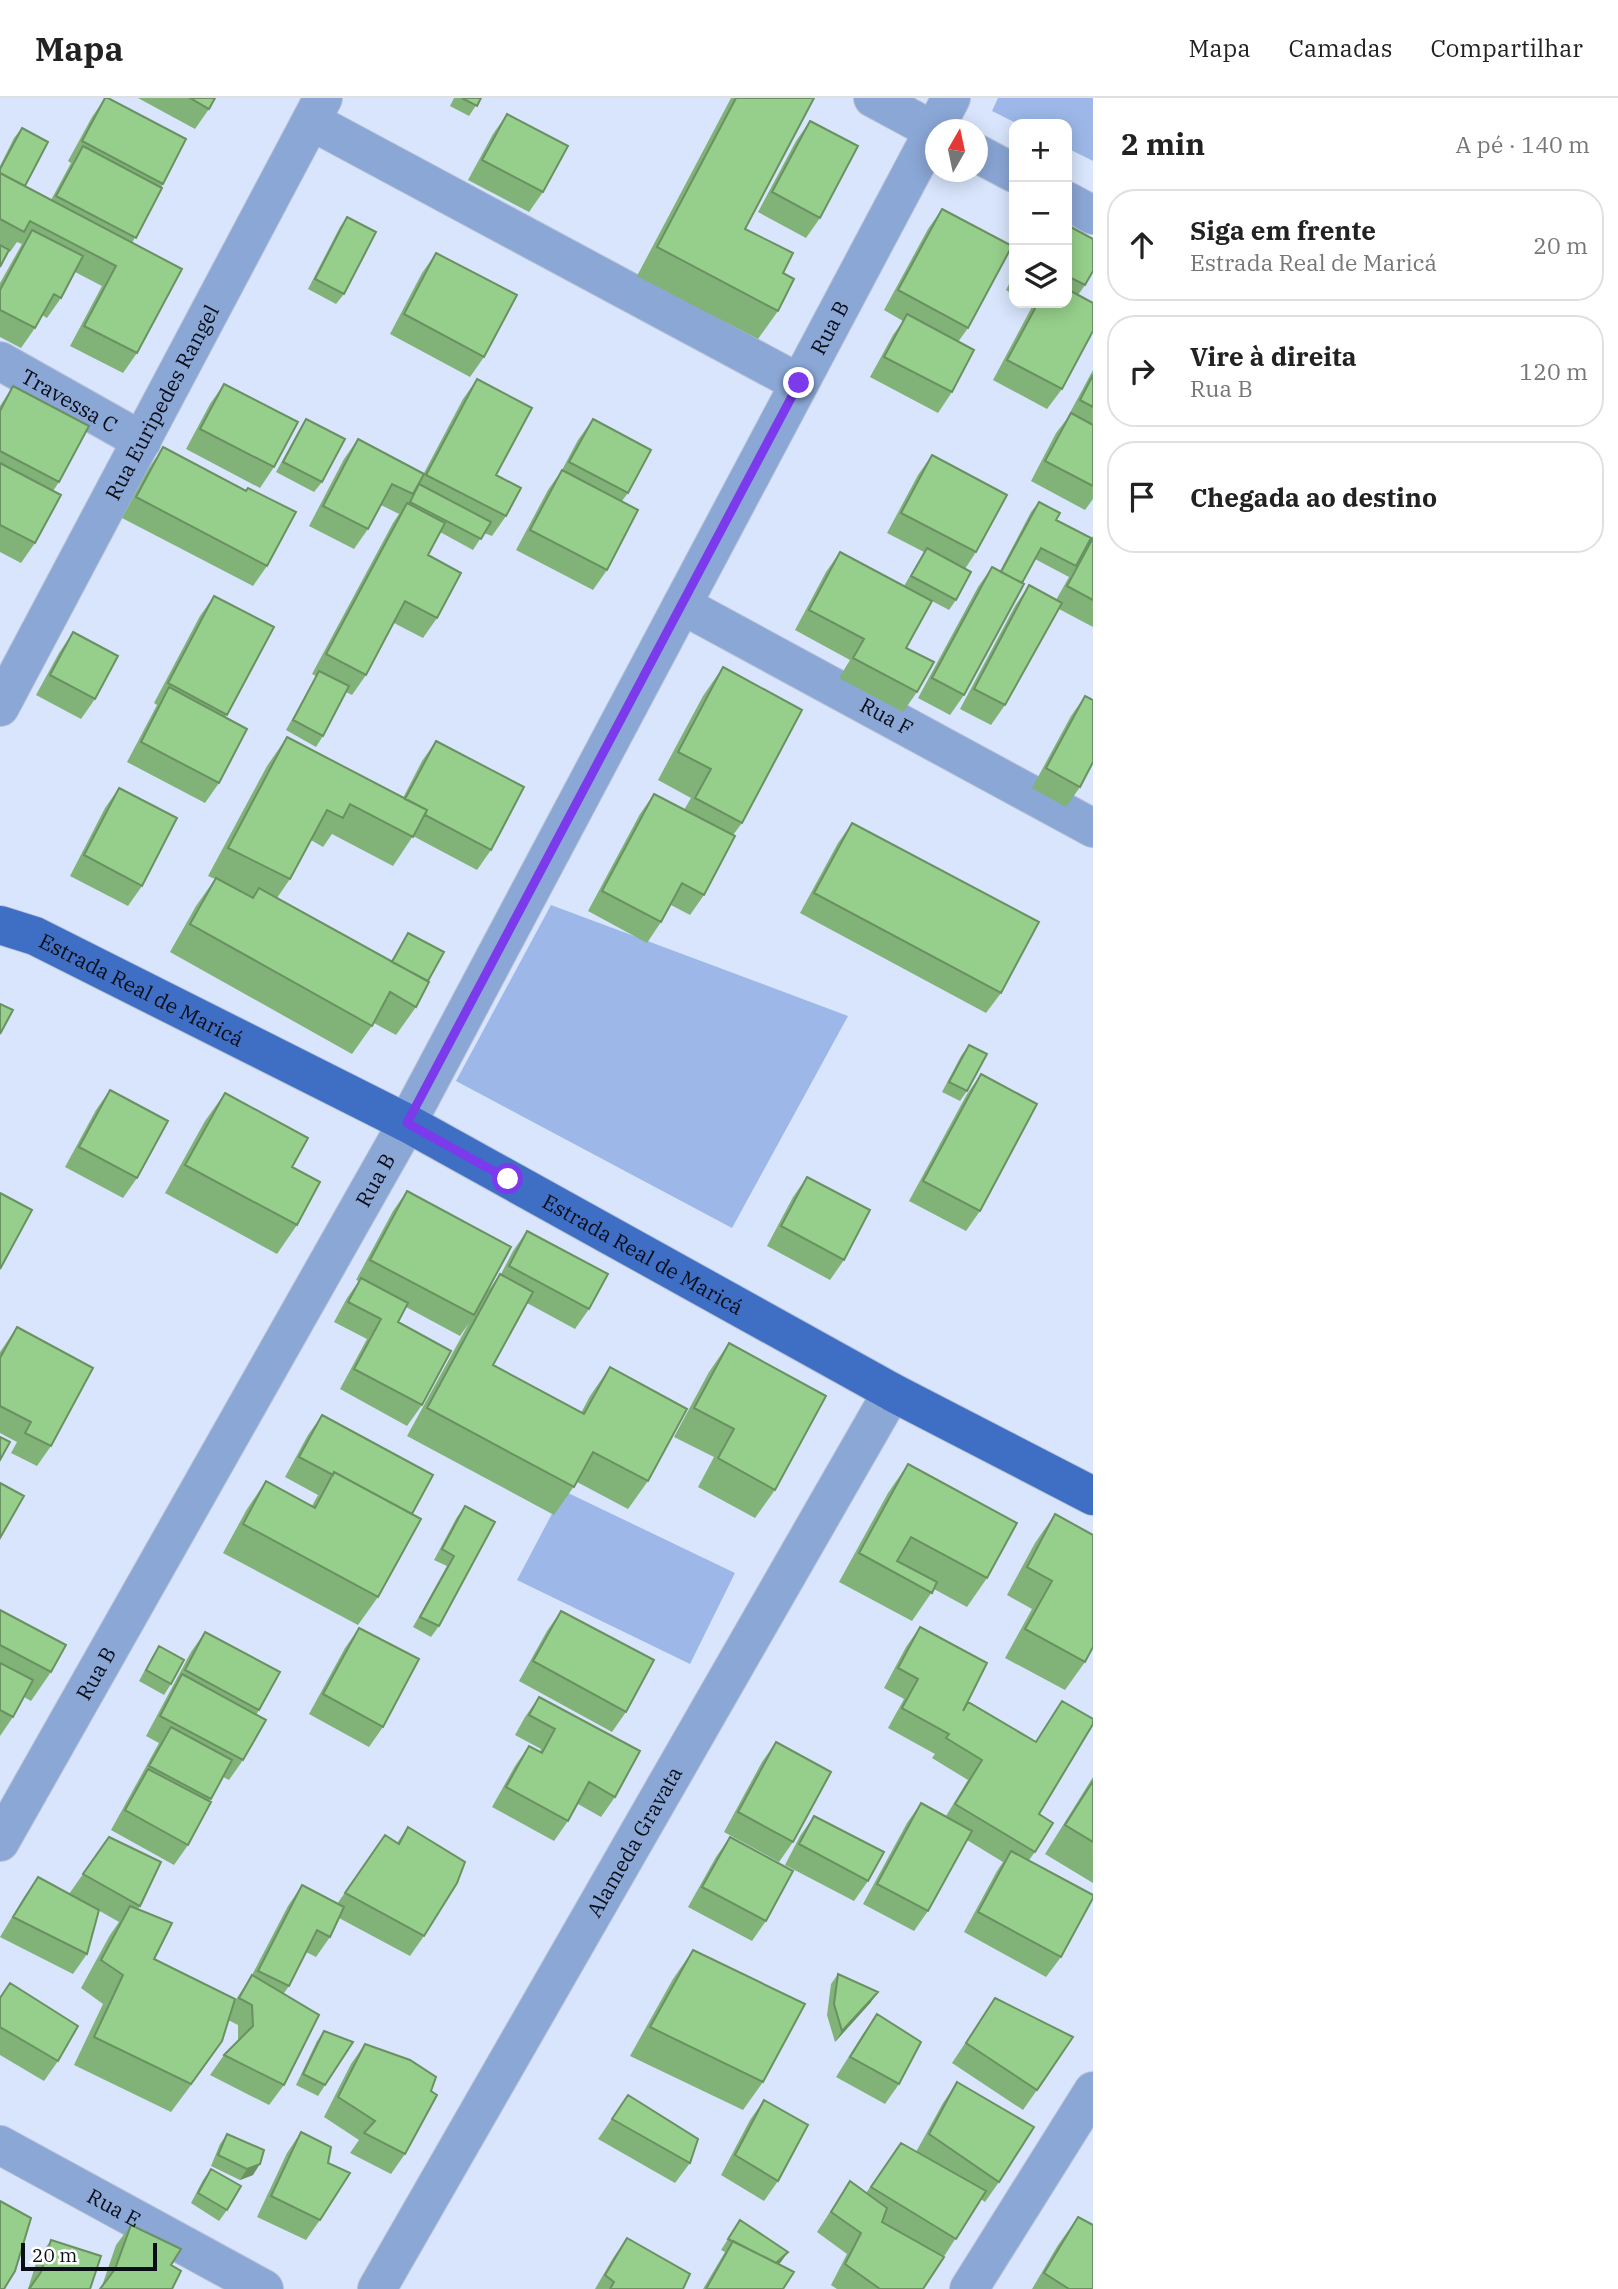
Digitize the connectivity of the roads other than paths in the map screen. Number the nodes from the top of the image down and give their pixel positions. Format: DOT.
graph roads {
  1 [pos="873,98"];
  2 [pos="317,110"];
  3 [pos="937,119"];
  4 [pos="925,148"];
  5 [pos="988,159"];
  6 [pos="1009,170"];
  7 [pos="1072,204"];
  8 [pos="1093,215"];
  9 [pos="0,362"];
  10 [pos="799,383"];
  11 [pos="142,441"];
  12 [pos="682,605"];
  13 [pos="0,708"];
  14 [pos="1093,828"];
  15 [pos="0,925"];
  16 [pos="407,1123"];
  17 [pos="892,1392"];
  18 [pos="1093,1496"];
  19 [pos="0,1842"];
  20 [pos="1093,2091"];
  21 [pos="0,2145"];
  22 [pos="264,2289"];
  23 [pos="377,2289"];
  24 [pos="969,2289"];
  1 -- 3 [label="street"];
  2 -- 10 [label="street"];
  2 -- 11 [label="street, Rua Euripedes Rangel"];
  4 -- 10 [label="street, Rua B"];
  5 -- 6 [label="street"];
  7 -- 8 [label="street"];
  9 -- 11 [label="street, Travessa C"];
  10 -- 12 [label="street, Rua B"];
  11 -- 13 [label="street, Rua Euripedes Rangel"];
  12 -- 14 [label="street, Rua F"];
  12 -- 16 [label="street, Rua B"];
  15 -- 16 [label="main road, Estrada Real de Maricá"];
  16 -- 17 [label="main road, Estrada Real de Maricá"];
  16 -- 19 [label="street, Rua B"];
  17 -- 18 [label="main road, Estrada Real de Maricá"];
  17 -- 23 [label="street, Alameda Gravata"];
  20 -- 24 [label="street"];
  21 -- 22 [label="street, Rua E"];
}
